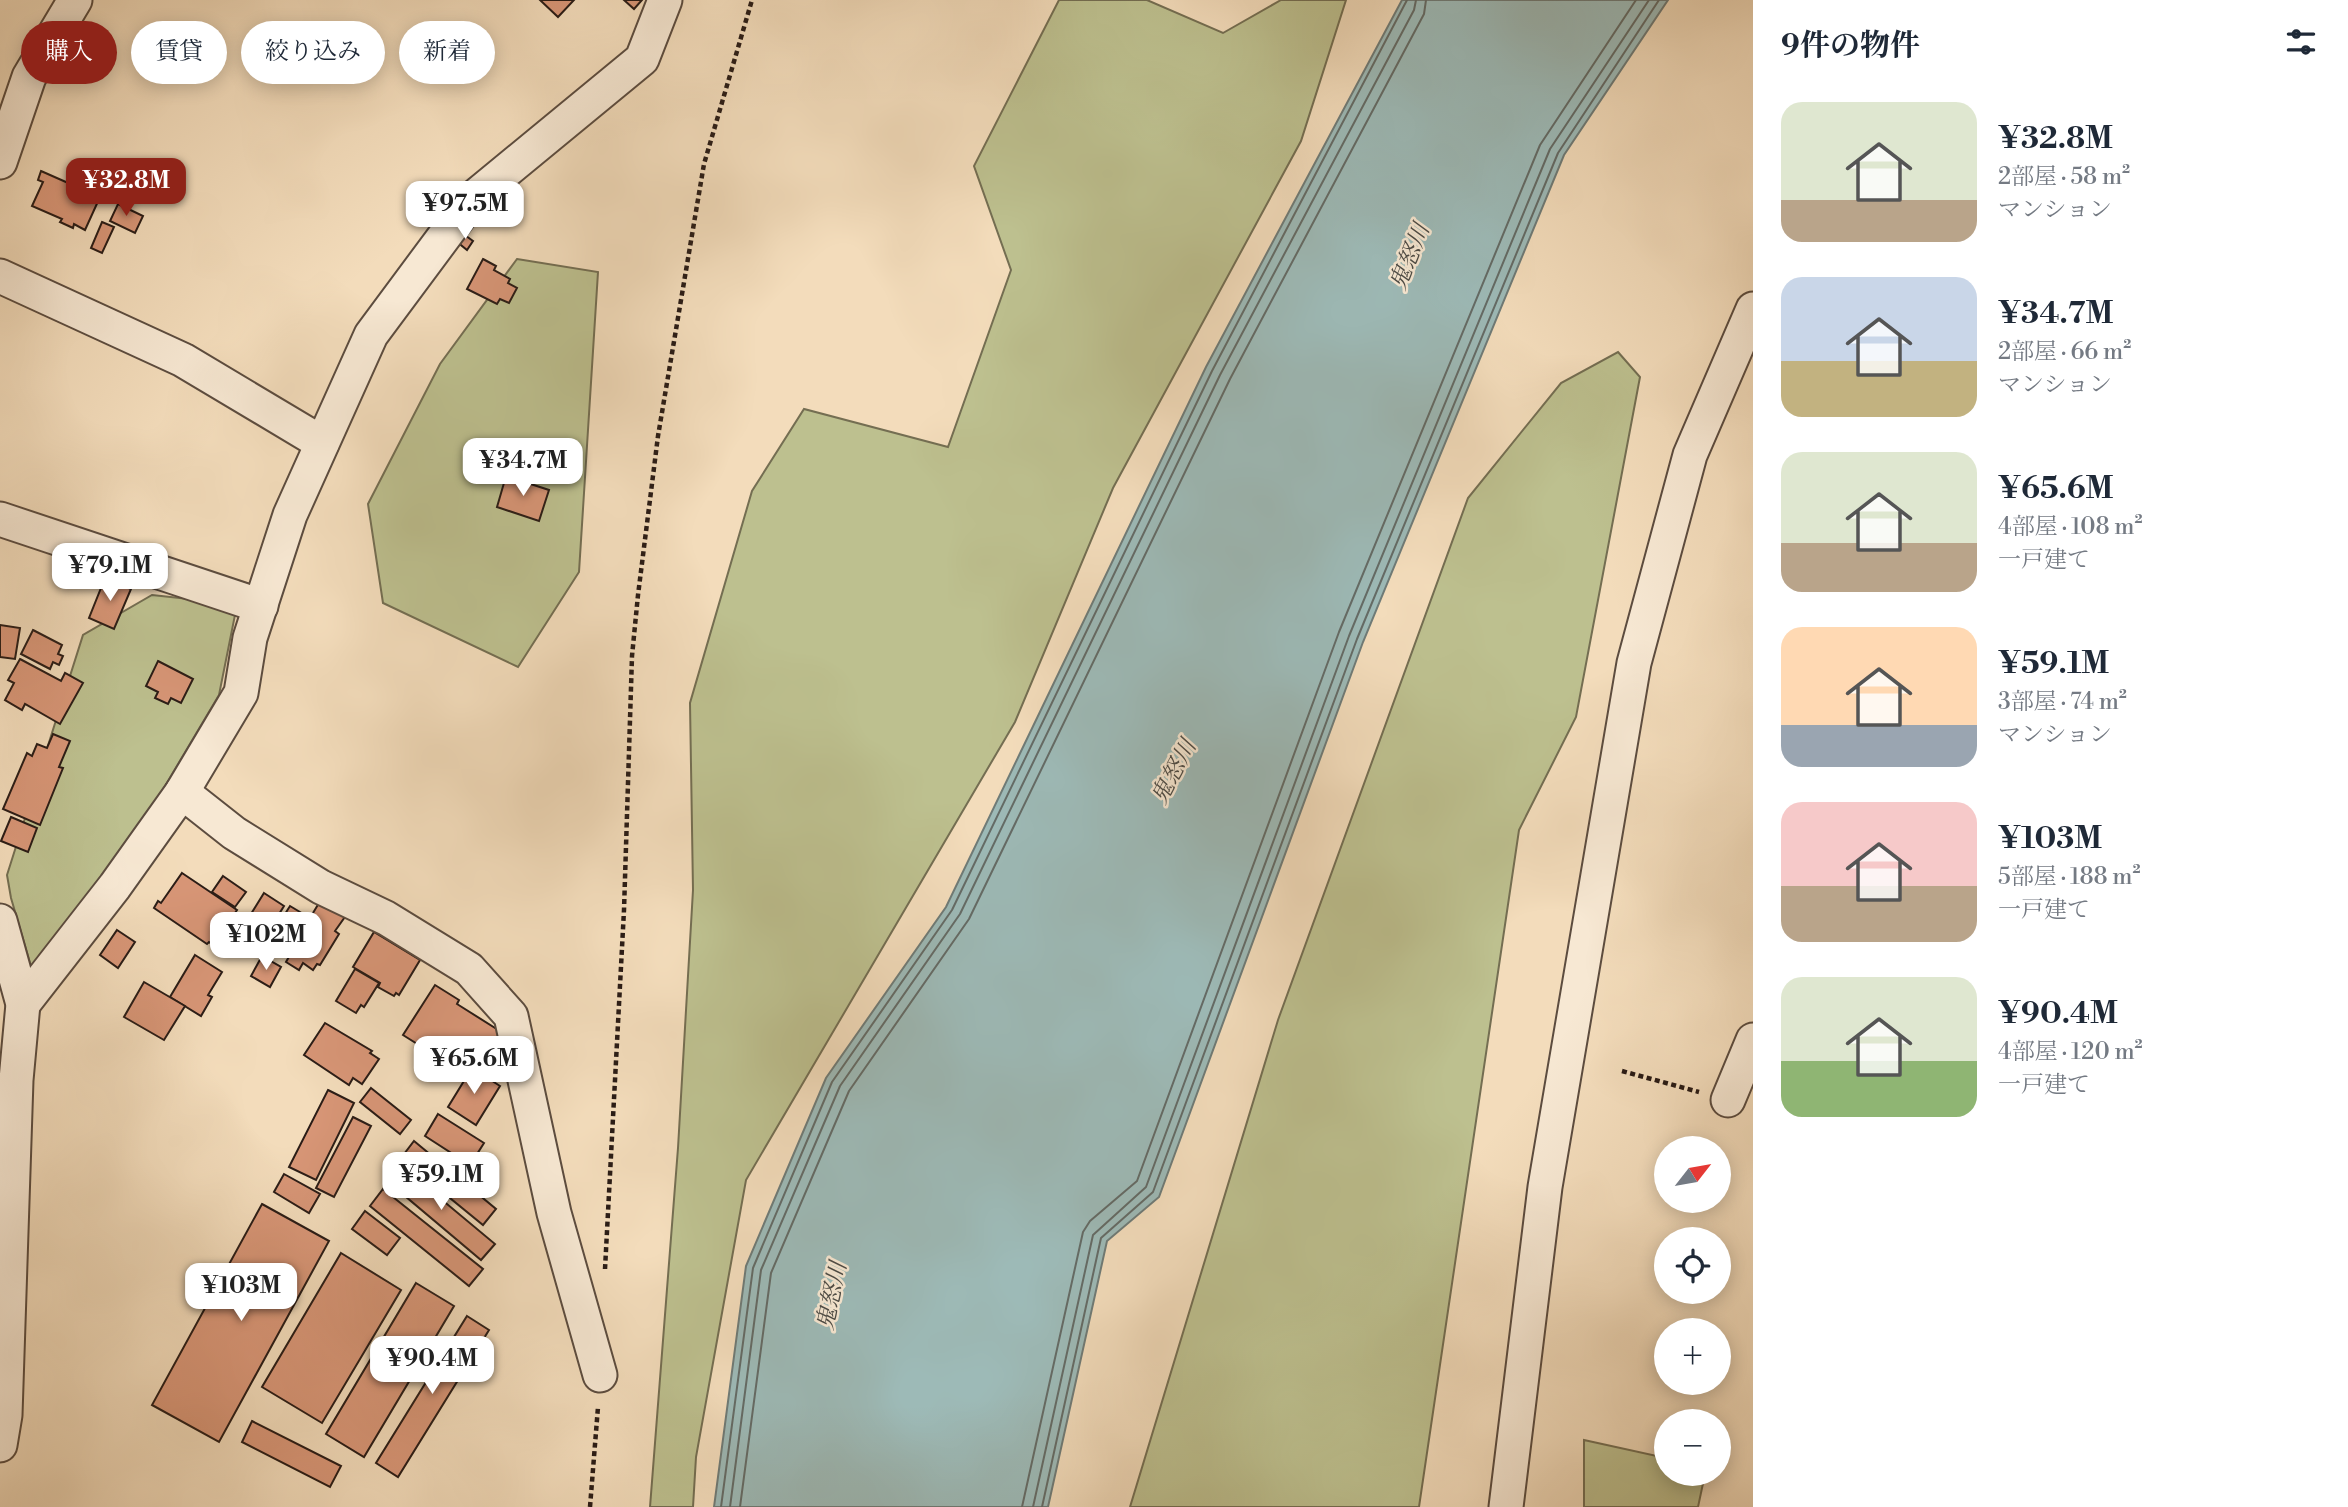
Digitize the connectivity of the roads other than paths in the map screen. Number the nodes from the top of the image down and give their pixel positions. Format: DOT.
graph roads {
  1 [pos="75,0"];
  2 [pos="665,0"];
  3 [pos="0,162"];
  4 [pos="0,276"];
  5 [pos="1753,309"];
  6 [pos="322,443"];
  7 [pos="0,519"];
  8 [pos="261,606"];
  9 [pos="182,792"];
  10 [pos="0,921"];
  11 [pos="23,1004"];
  12 [pos="1753,1040"];
  13 [pos="1728,1100"];
  14 [pos="600,1375"];
  15 [pos="0,1445"];
  16 [pos="1506,1507"];
  1 -- 3 [label="street"];
  2 -- 6 [label="street"];
  4 -- 6 [label="street"];
  5 -- 16 [label="street"];
  6 -- 8 [label="street"];
  7 -- 8 [label="street"];
  8 -- 9 [label="street"];
  9 -- 11 [label="street"];
  9 -- 14 [label="street"];
  10 -- 11 [label="street"];
  11 -- 15 [label="street"];
  12 -- 13 [label="street"];
}
